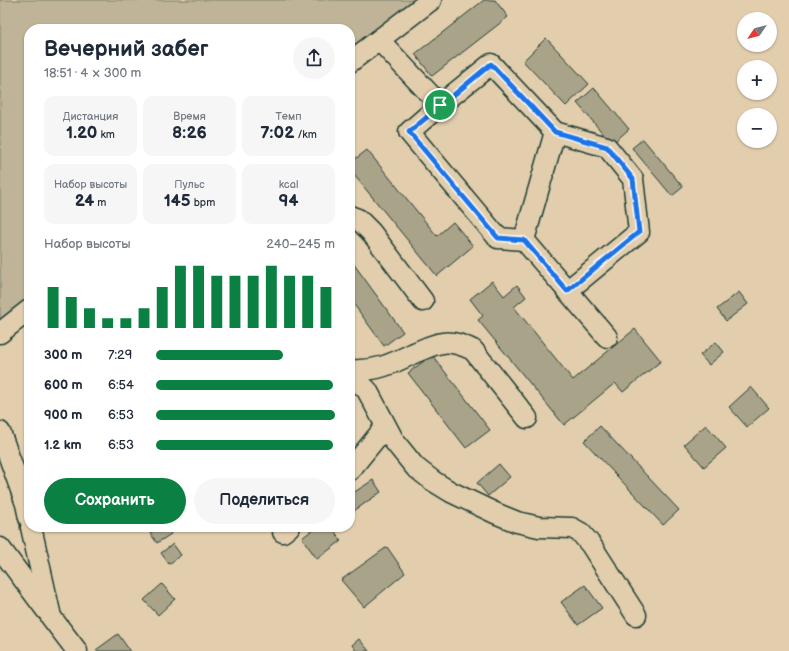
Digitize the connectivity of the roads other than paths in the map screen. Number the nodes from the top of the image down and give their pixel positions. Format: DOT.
graph roads {
  1 [pos="431,0"];
  2 [pos="379,40"];
  3 [pos="355,58"];
  4 [pos="440,105"];
  5 [pos="555,132"];
  6 [pos="355,218"];
  7 [pos="524,240"];
  8 [pos="567,291"];
  9 [pos="423,301"];
  10 [pos="24,314"];
  11 [pos="0,333"];
  12 [pos="607,337"];
  13 [pos="355,370"];
  14 [pos="355,379"];
  15 [pos="527,418"];
  16 [pos="385,427"];
  17 [pos="0,432"];
  18 [pos="355,464"];
  19 [pos="24,498"];
  20 [pos="32,532"];
  21 [pos="0,548"];
  22 [pos="636,615"];
  23 [pos="52,617"];
  24 [pos="77,651"];
  1 -- 2 [label="street"];
  2 -- 3 [label="street"];
  2 -- 4 [label="street"];
  4 -- 5 [label="street"];
  4 -- 7 [label="street"];
  5 -- 7 [label="street"];
  5 -- 8 [label="street"];
  6 -- 9 [label="street"];
  7 -- 8 [label="street"];
  8 -- 12 [label="street"];
  10 -- 11 [label="street"];
  13 -- 15 [label="street"];
  14 -- 16 [label="street"];
  16 -- 18 [label="street"];
  16 -- 22 [label="street"];
  17 -- 19 [label="street"];
  20 -- 23 [label="street"];
  21 -- 23 [label="street"];
  23 -- 24 [label="street"];
}
